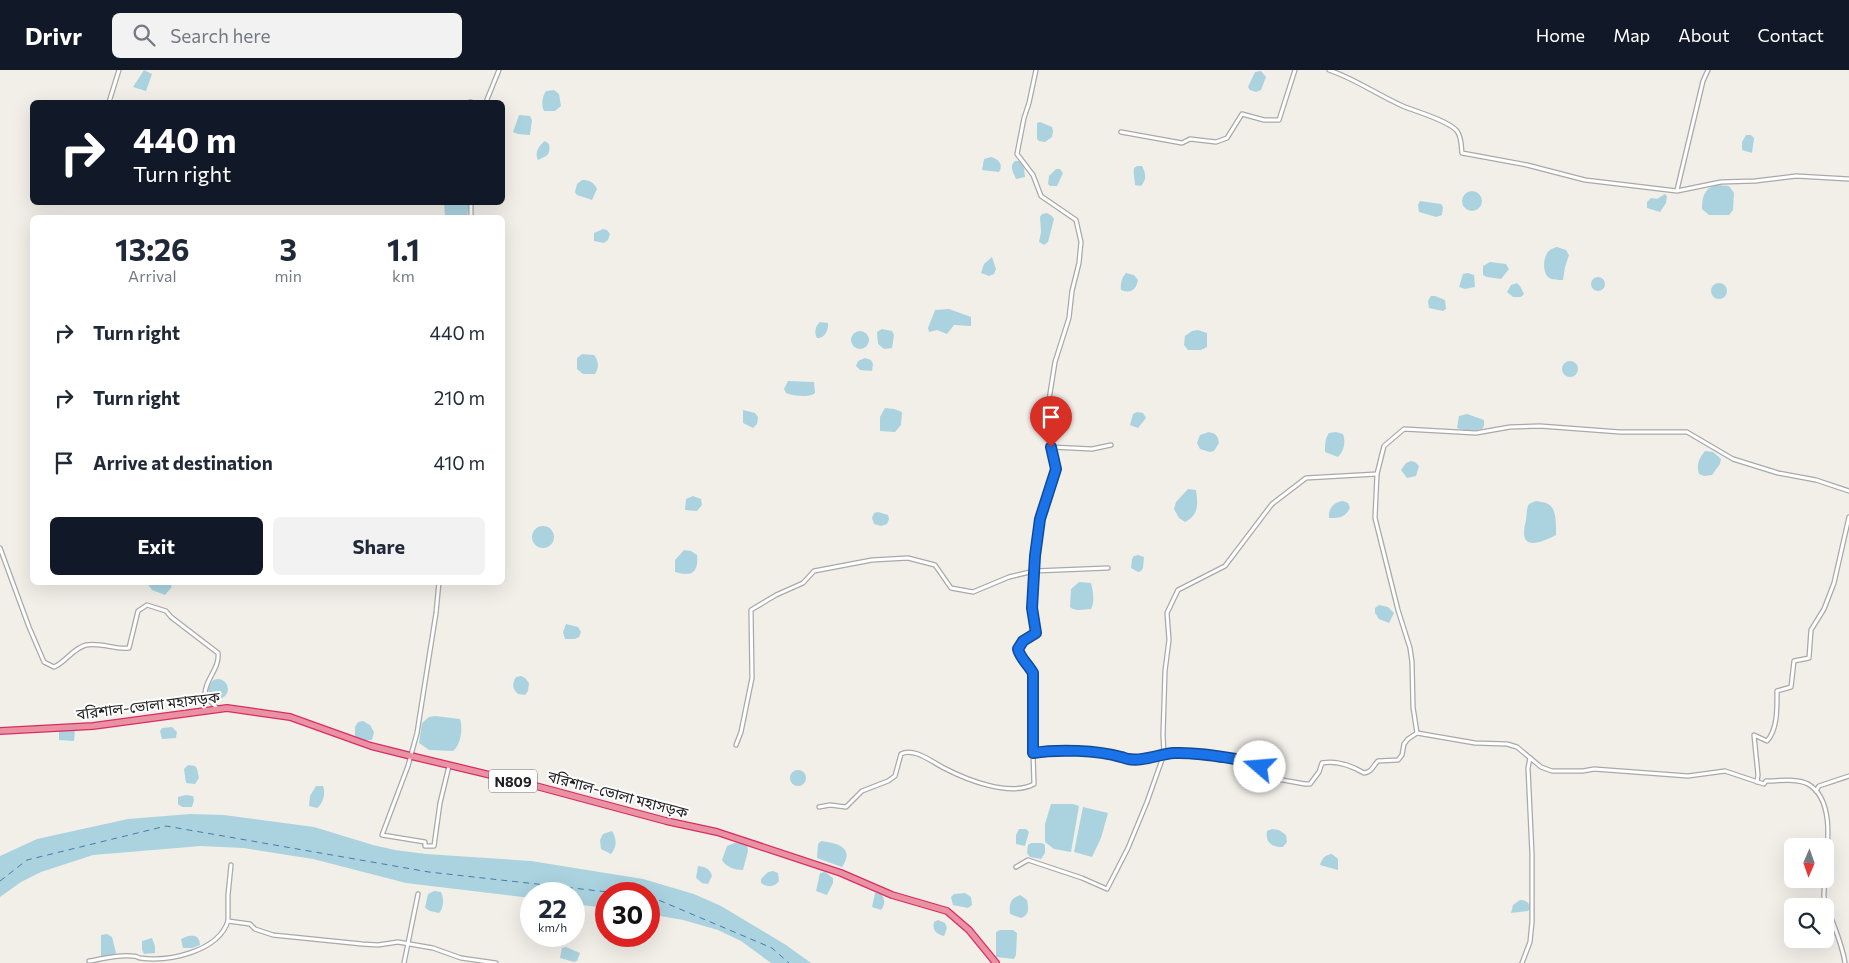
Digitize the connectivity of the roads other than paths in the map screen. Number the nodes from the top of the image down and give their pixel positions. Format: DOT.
graph roads {
  1 [pos="118,70"];
  2 [pos="499,70"];
  3 [pos="1036,70"];
  4 [pos="1295,70"];
  5 [pos="1329,70"];
  6 [pos="1708,70"];
  7 [pos="110,100"];
  8 [pos="487,100"];
  9 [pos="1120,132"];
  10 [pos="1849,179"];
  11 [pos="1677,190"];
  12 [pos="1111,445"];
  13 [pos="1051,447"];
  14 [pos="1377,474"];
  15 [pos="1849,491"];
  16 [pos="1849,517"];
  17 [pos="0,548"];
  18 [pos="1108,568"];
  19 [pos="1034,571"];
  20 [pos="439,585"];
  21 [pos="217,708"];
  22 [pos="0,732"];
  23 [pos="1417,733"];
  24 [pos="736,745"];
  25 [pos="1033,753"];
  26 [pos="1164,754"];
  27 [pos="411,756"];
  28 [pos="1530,758"];
  29 [pos="448,766"];
  30 [pos="1849,776"];
  31 [pos="1756,782"];
  32 [pos="1816,791"];
  33 [pos="819,807"];
  34 [pos="231,866"];
  35 [pos="1016,867"];
  36 [pos="418,894"];
  37 [pos="228,921"];
  38 [pos="408,944"];
  39 [pos="90,961"];
  40 [pos="404,963"];
  41 [pos="496,963"];
  42 [pos="996,963"];
  43 [pos="1522,963"];
  44 [pos="1845,963"];
  1 -- 7 [label="street"];
  2 -- 8 [label="street"];
  3 -- 13 [label="street"];
  4 -- 9 [label="street"];
  5 -- 11 [label="street"];
  6 -- 11 [label="street"];
  10 -- 11 [label="street"];
  12 -- 13 [label="street"];
  13 -- 19 [label="street"];
  14 -- 15 [label="street"];
  14 -- 23 [label="street"];
  14 -- 26 [label="street"];
  16 -- 31 [label="street"];
  17 -- 21 [label="street"];
  18 -- 19 [label="street"];
  19 -- 24 [label="street"];
  19 -- 25 [label="street"];
  20 -- 27 [label="street"];
  21 -- 22 [label="highway, বরিশাল-ভোলা মহাসড়ক / N809"];
  21 -- 27 [label="highway, বরিশাল-ভোলা মহাসড়ক / N809"];
  23 -- 26 [label="street"];
  23 -- 28 [label="street"];
  25 -- 26 [label="street"];
  25 -- 33 [label="street"];
  26 -- 35 [label="street"];
  27 -- 29 [label="highway, বরিশাল-ভোলা মহাসড়ক / N809"];
  27 -- 29 [label="street"];
  28 -- 31 [label="street"];
  28 -- 43 [label="street"];
  29 -- 42 [label="highway, বরিশাল-ভোলা মহাসড়ক / N809"];
  30 -- 32 [label="street"];
  31 -- 32 [label="street"];
  32 -- 44 [label="street"];
  34 -- 37 [label="street"];
  36 -- 38 [label="street"];
  37 -- 38 [label="street"];
  37 -- 39 [label="street"];
  38 -- 40 [label="street"];
  38 -- 41 [label="street"];
}
